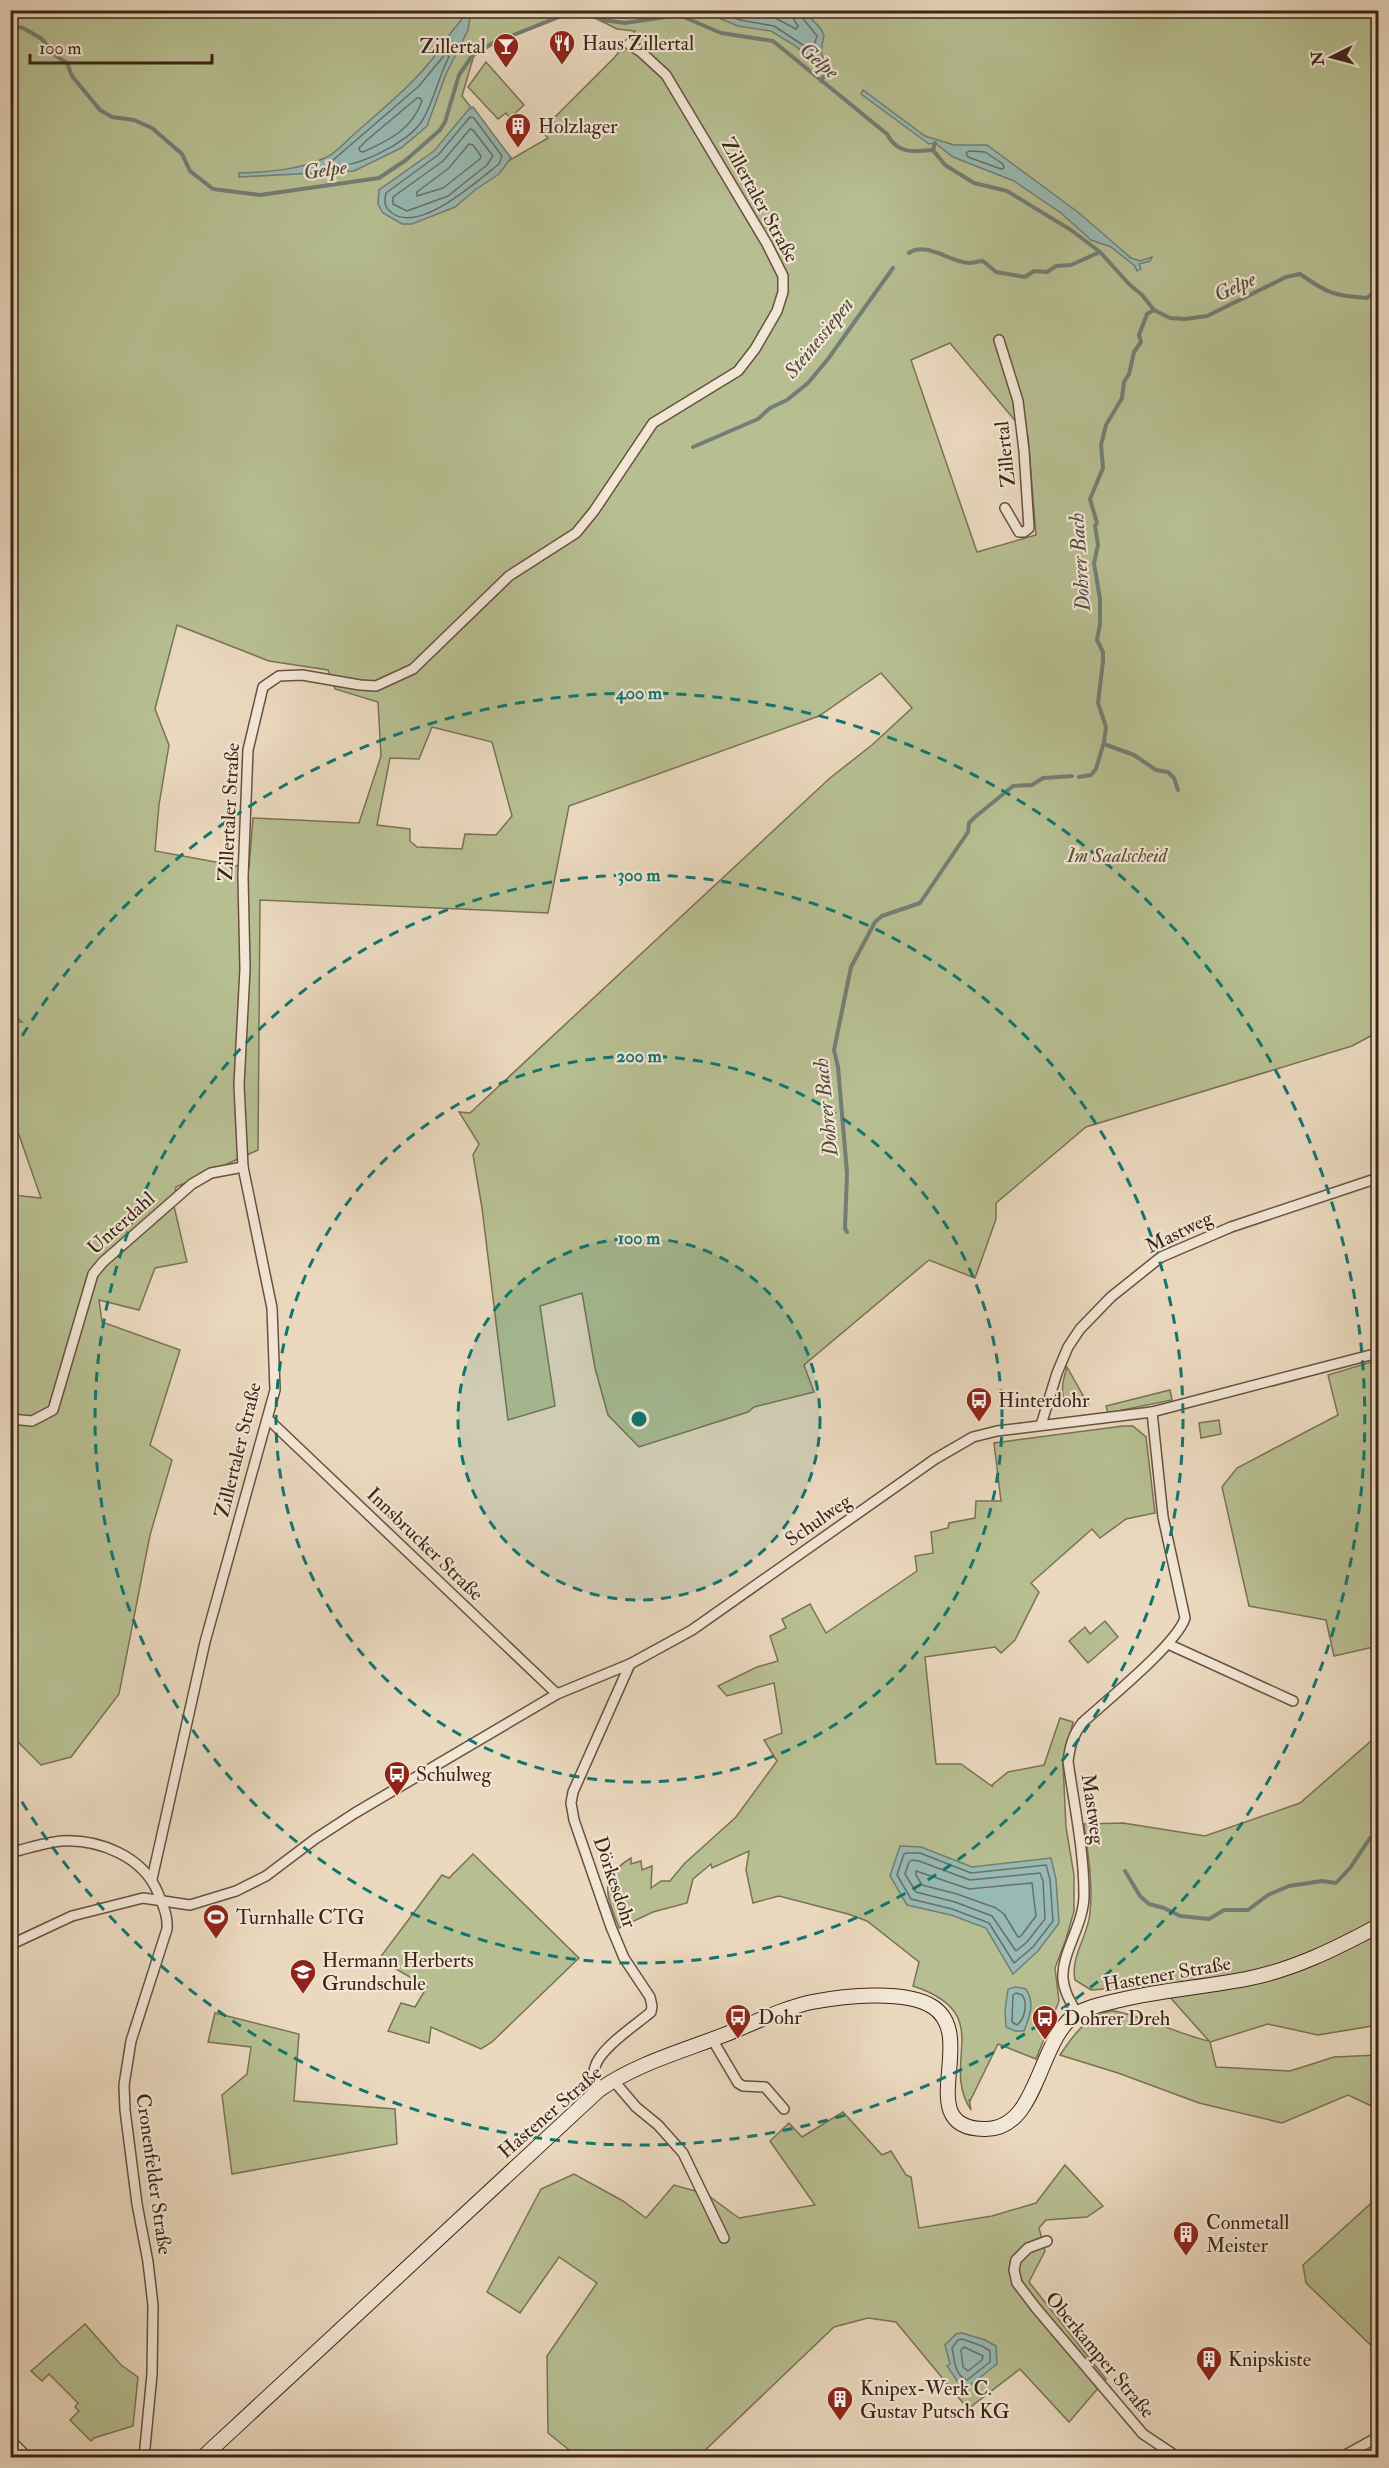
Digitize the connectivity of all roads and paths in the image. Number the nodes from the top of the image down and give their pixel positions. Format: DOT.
graph roads {
  1 [pos="629,44"];
  2 [pos="999,340"];
  3 [pos="1005,508"];
  4 [pos="243,1167"];
  5 [pos="1378,1178"];
  6 [pos="1378,1353"];
  7 [pos="1152,1412"];
  8 [pos="10,1419"];
  9 [pos="268,1419"];
  10 [pos="1041,1425"];
  11 [pos="1168,1644"];
  12 [pos="630,1665"];
  13 [pos="557,1694"];
  14 [pos="1293,1701"];
  15 [pos="10,1853"];
  16 [pos="152,1879"];
  17 [pos="161,1900"];
  18 [pos="1378,1926"];
  19 [pos="10,1945"];
  20 [pos="1077,2013"];
  21 [pos="712,2039"];
  22 [pos="613,2080"];
  23 [pos="599,2090"];
  24 [pos="783,2109"];
  25 [pos="724,2238"];
  26 [pos="1047,2241"];
  27 [pos="1378,2437"];
  28 [pos="10,2443"];
  29 [pos="25,2457"];
  30 [pos="144,2457"];
  31 [pos="202,2457"];
  32 [pos="1216,2457"];
  33 [pos="1340,2457"];
  1 -- 4 [label="street, Zillertaler Straße"];
  2 -- 3 [label="street, Zillertal"];
  4 -- 8 [label="street, Unterdahl"];
  4 -- 9 [label="street, Zillertaler Straße"];
  5 -- 10 [label="street, Mastweg"];
  6 -- 7 [label="street"];
  7 -- 10 [label="street"];
  7 -- 11 [label="street, Mastweg"];
  9 -- 13 [label="street, Innsbrucker Straße"];
  9 -- 16 [label="street, Zillertaler Straße"];
  10 -- 12 [label="street, Schulweg"];
  11 -- 14 [label="street"];
  11 -- 20 [label="street, Mastweg"];
  12 -- 13 [label="street, Schulweg"];
  12 -- 23 [label="street, Dörkesdohr"];
  13 -- 17 [label="street, Schulweg"];
  15 -- 16 [label="street, Cronenfelder Straße"];
  16 -- 17 [label="street, Cronenfelder Straße"];
  17 -- 19 [label="street, Schulweg"];
  17 -- 30 [label="street, Cronenfelder Straße"];
  18 -- 20 [label="main road, Hastener Straße"];
  20 -- 21 [label="main road, Hastener Straße"];
  21 -- 22 [label="main road, Hastener Straße"];
  21 -- 24 [label="street"];
  22 -- 23 [label="main road, Hastener Straße"];
  22 -- 25 [label="street"];
  23 -- 31 [label="main road, Hastener Straße"];
  26 -- 32 [label="street, Oberkamper Straße"];
  27 -- 33 [label="street"];
  28 -- 29 [label="main road"];
}
